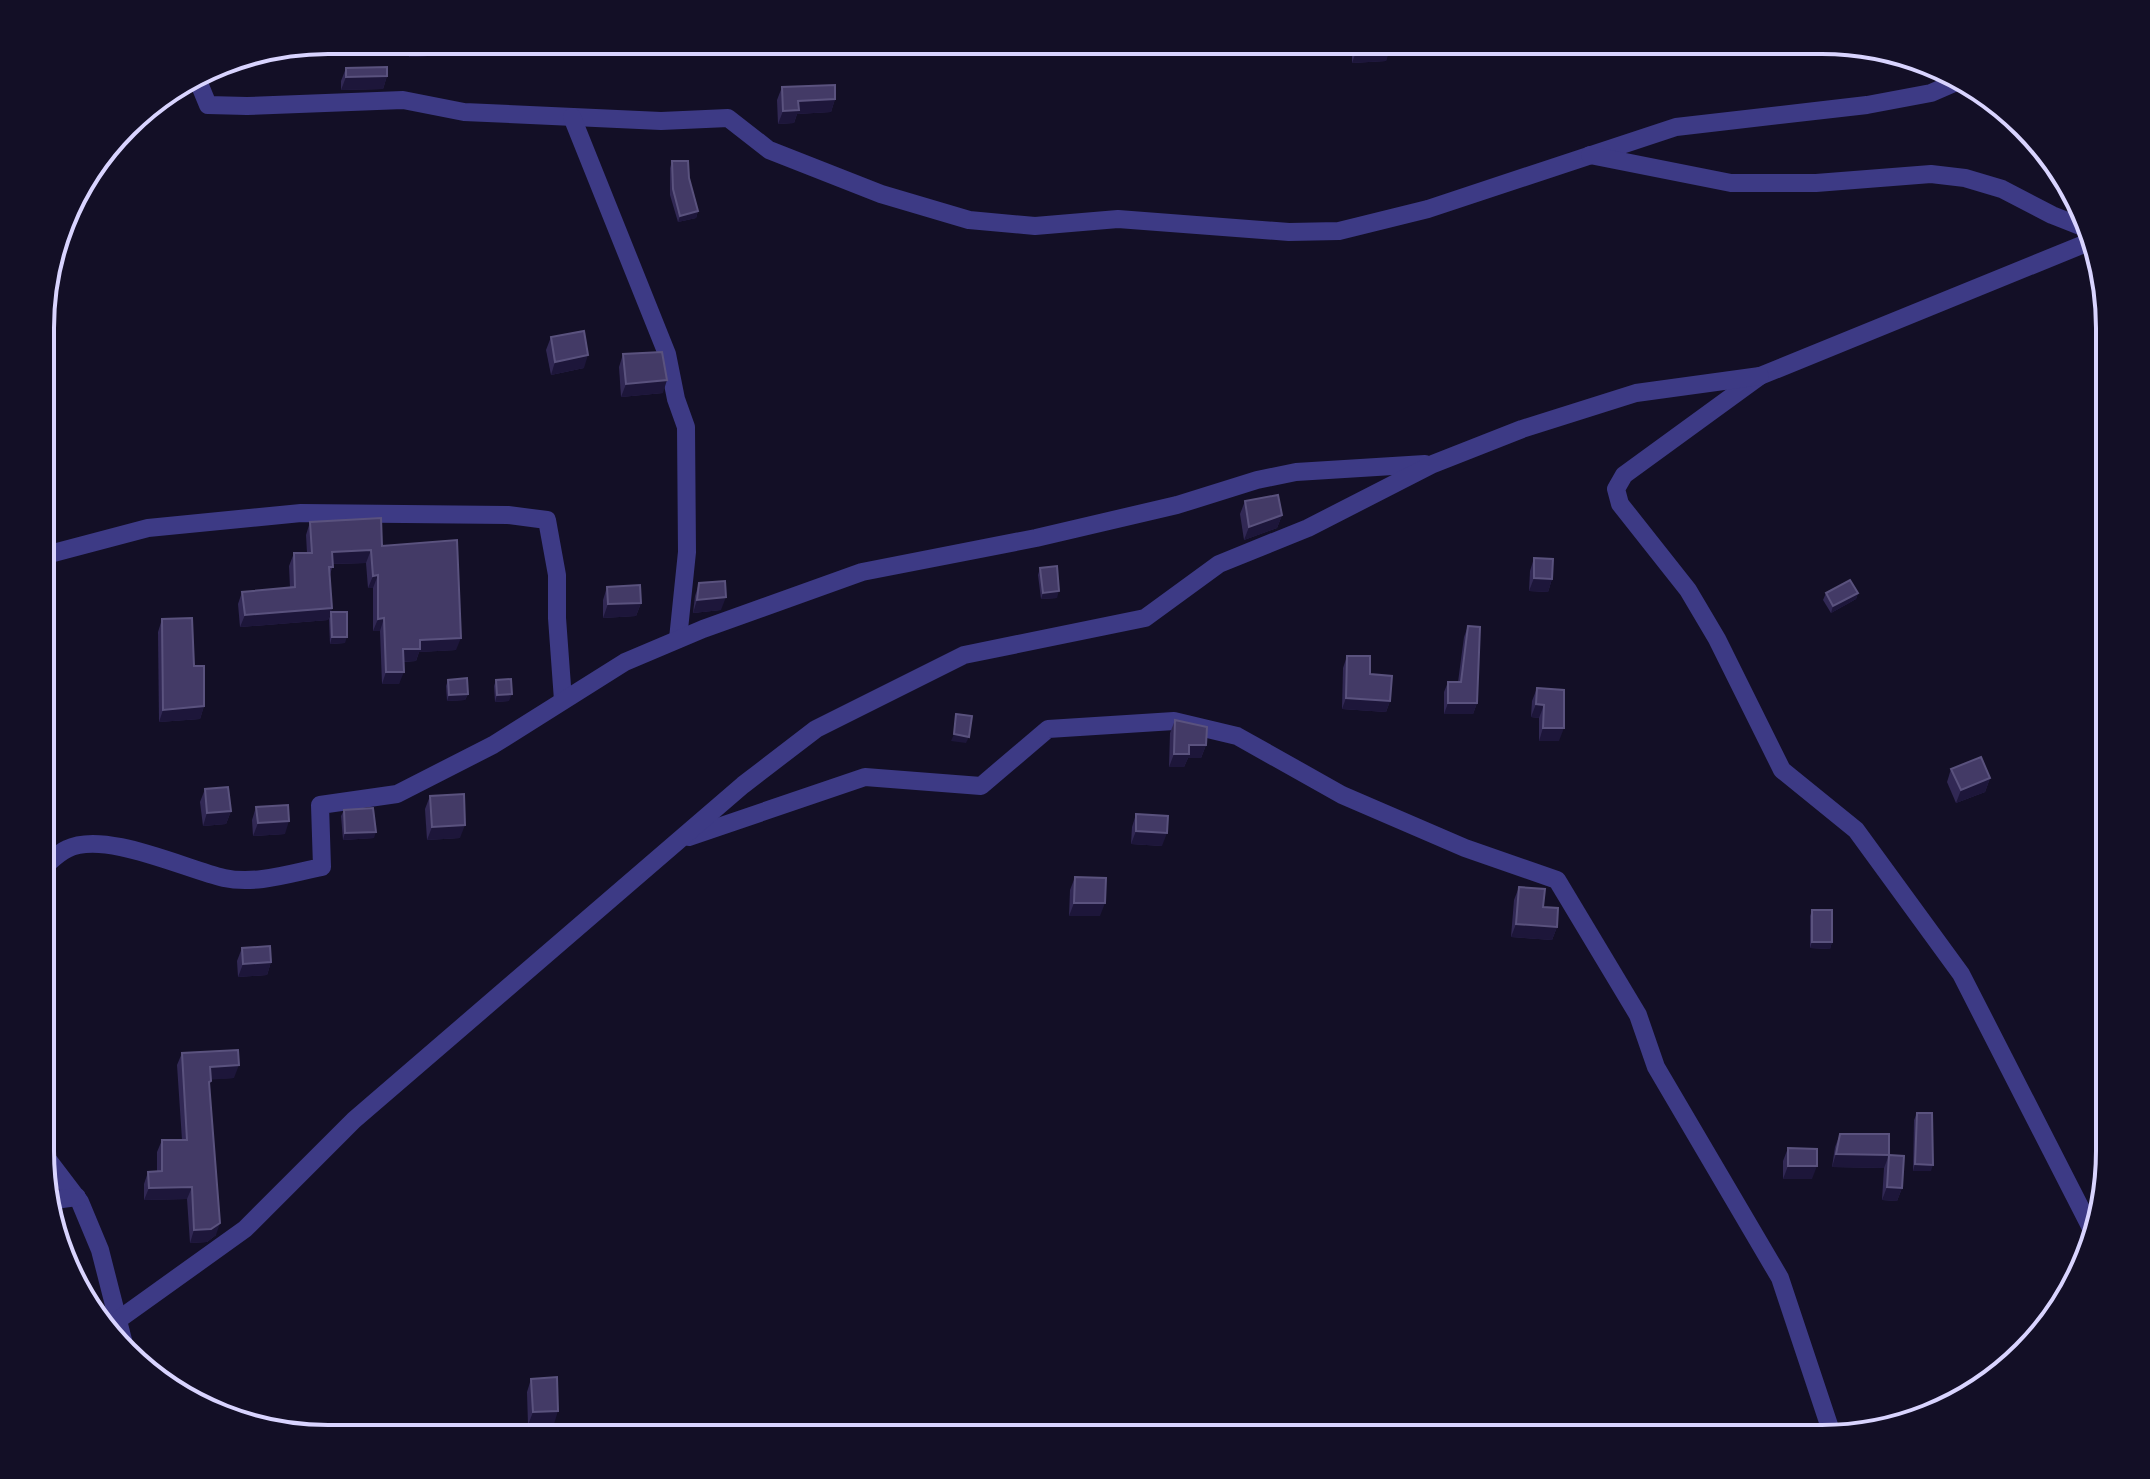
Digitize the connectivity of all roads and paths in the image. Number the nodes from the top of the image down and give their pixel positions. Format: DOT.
graph roads {
  1 [pos="200,86"];
  2 [pos="1948,86"];
  3 [pos="572,117"];
  4 [pos="1588,155"];
  5 [pos="2075,224"];
  6 [pos="2082,245"];
  7 [pos="1760,376"];
  8 [pos="1433,464"];
  9 [pos="54,553"];
  10 [pos="678,639"];
  11 [pos="563,700"];
  12 [pos="678,840"];
  13 [pos="55,858"];
  14 [pos="55,1169"];
  15 [pos="77,1197"];
  16 [pos="58,1199"];
  17 [pos="2087,1220"];
  18 [pos="114,1322"];
  19 [pos="116,1325"];
  20 [pos="1829,1425"];
  1 -- 3 [label="street"];
  2 -- 4 [label="street"];
  3 -- 4 [label="street"];
  3 -- 10 [label="street"];
  4 -- 5 [label="street"];
  6 -- 7 [label="street"];
  7 -- 8 [label="street"];
  7 -- 17 [label="street"];
  8 -- 10 [label="street"];
  8 -- 12 [label="street"];
  9 -- 11 [label="street"];
  10 -- 11 [label="street"];
  11 -- 13 [label="street"];
  12 -- 19 [label="street"];
  12 -- 20 [label="street"];
  14 -- 15 [label="street"];
  15 -- 16 [label="street"];
  15 -- 18 [label="street"];
}
